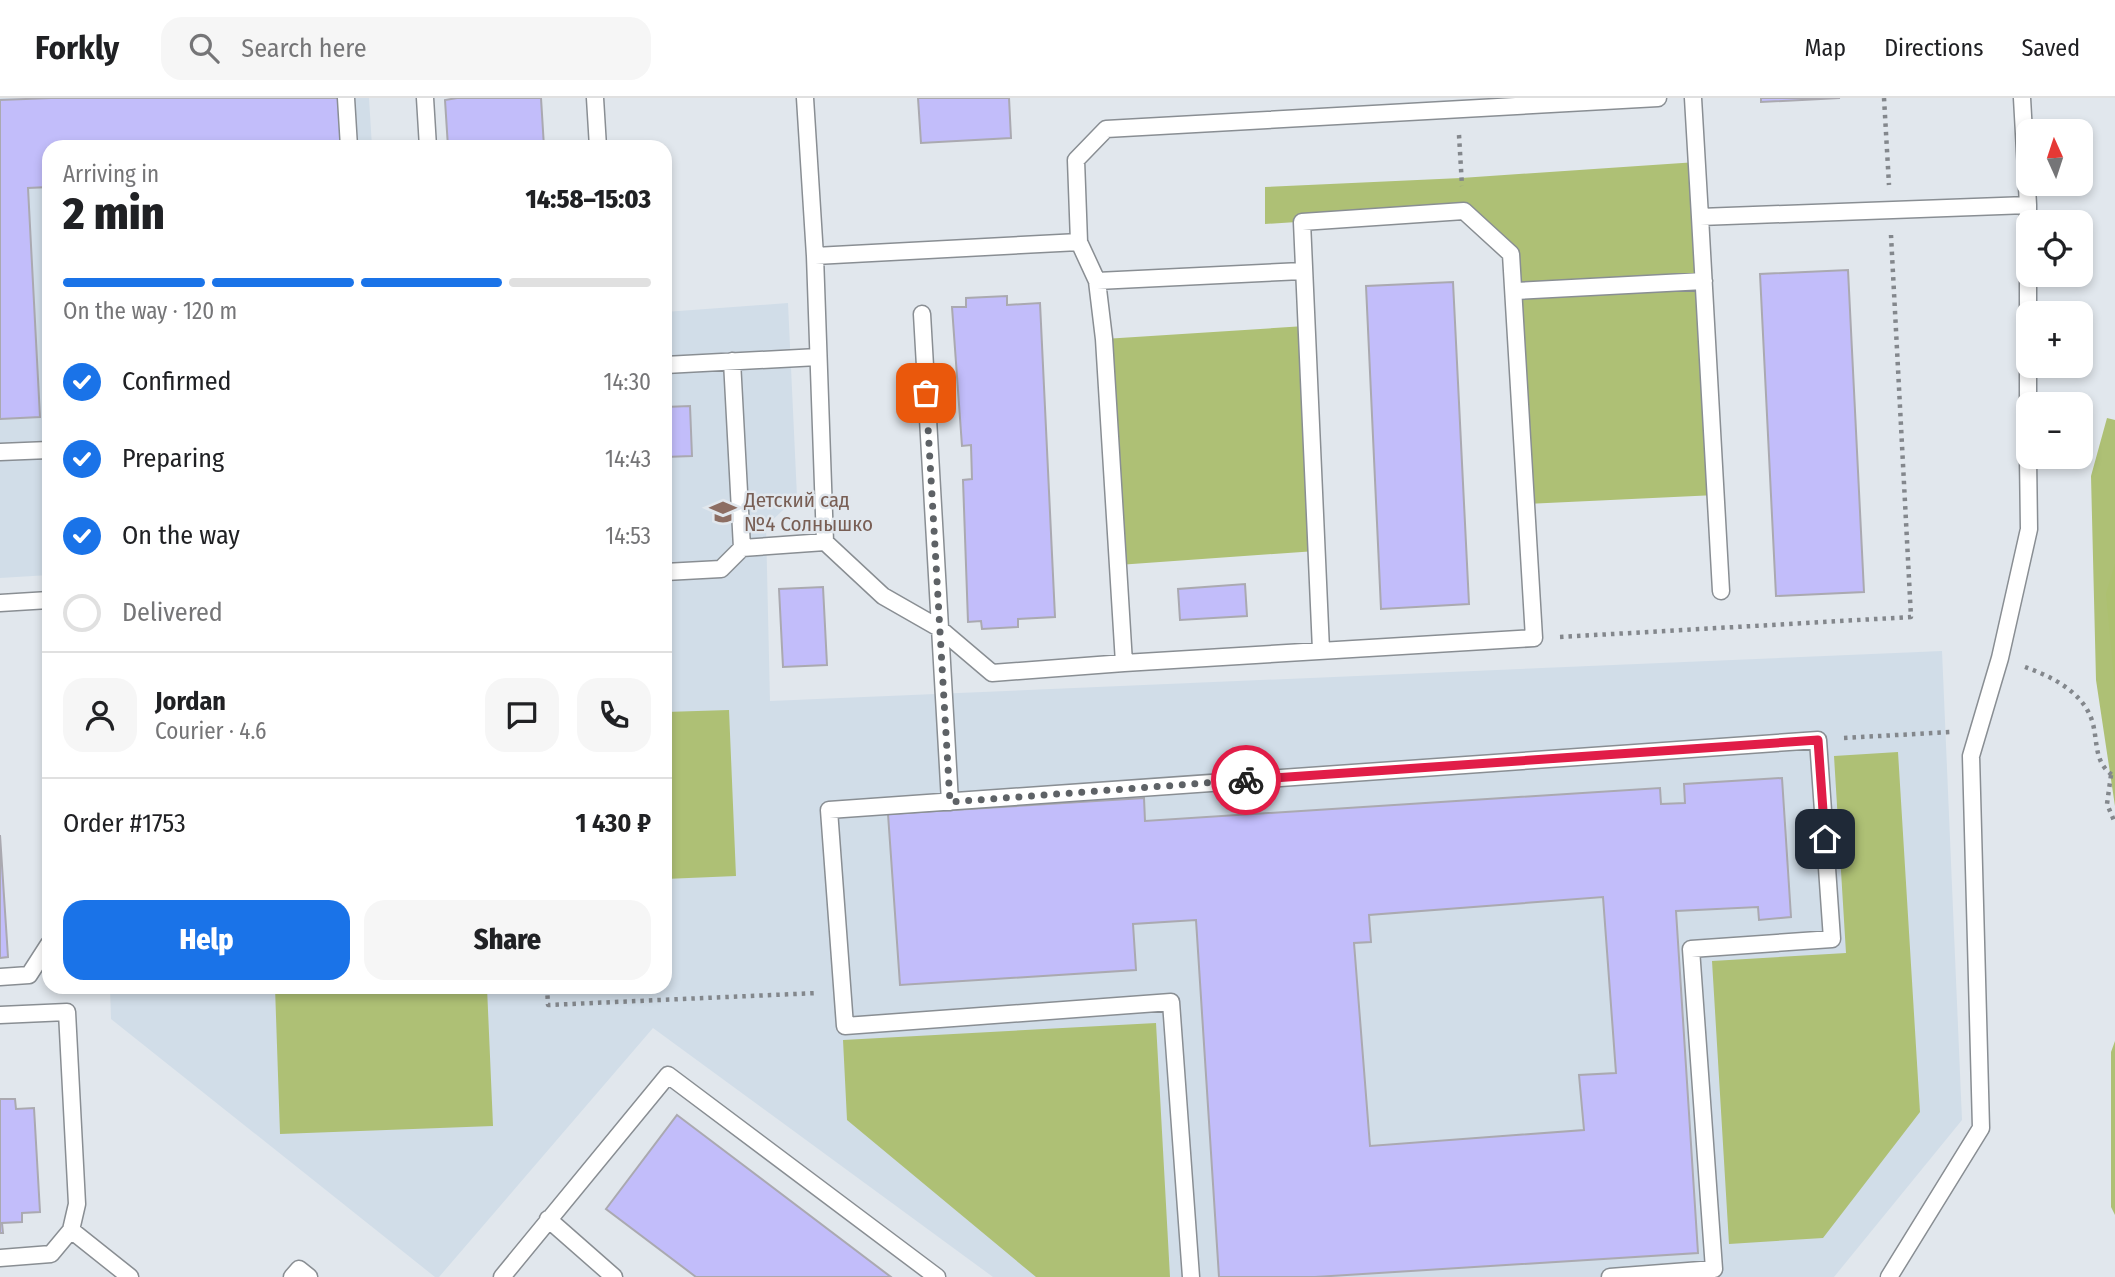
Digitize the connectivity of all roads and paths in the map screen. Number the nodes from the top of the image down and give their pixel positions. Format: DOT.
graph roads {
  1 [pos="346,98"];
  2 [pos="425,98"];
  3 [pos="594,98"];
  4 [pos="805,98"];
  5 [pos="1658,98"];
  6 [pos="1693,98"];
  7 [pos="1884,98"];
  8 [pos="2022,98"];
  9 [pos="1457,109"];
  10 [pos="349,140"];
  11 [pos="428,140"];
  12 [pos="597,140"];
  13 [pos="2028,205"];
  14 [pos="1890,210"];
  15 [pos="1464,211"];
  16 [pos="1700,217"];
  17 [pos="1079,242"];
  18 [pos="815,256"];
  19 [pos="1302,271"];
  20 [pos="1097,281"];
  21 [pos="1704,281"];
  22 [pos="1515,291"];
  23 [pos="2028,301"];
  24 [pos="922,314"];
  25 [pos="818,357"];
  26 [pos="732,361"];
  27 [pos="672,365"];
  28 [pos="42,450"];
  29 [pos="0,452"];
  30 [pos="2028,469"];
  31 [pos="825,542"];
  32 [pos="742,548"];
  33 [pos="672,572"];
  34 [pos="1721,592"];
  35 [pos="42,601"];
  36 [pos="0,604"];
  37 [pos="939,628"];
  38 [pos="1534,638"];
  39 [pos="1321,650"];
  40 [pos="2000,658"];
  41 [pos="1124,663"];
  42 [pos="1979,730"];
  43 [pos="1818,740"];
  44 [pos="2113,776"];
  45 [pos="950,802"];
  46 [pos="2115,823"];
  47 [pos="42,955"];
  48 [pos="0,977"];
  49 [pos="843,992"];
  50 [pos="547,994"];
  51 [pos="0,1015"];
  52 [pos="548,1219"];
  53 [pos="71,1230"];
  54 [pos="0,1258"];
  55 [pos="130,1277"];
  56 [pos="292,1277"];
  57 [pos="309,1277"];
  58 [pos="502,1277"];
  59 [pos="614,1277"];
  60 [pos="937,1277"];
  61 [pos="1191,1277"];
  62 [pos="1610,1277"];
  63 [pos="1889,1277"];
  1 -- 10 [label="lane"];
  2 -- 11 [label="lane"];
  3 -- 12 [label="lane"];
  4 -- 18 [label="lane"];
  5 -- 9 [label="lane"];
  6 -- 16 [label="lane"];
  7 -- 14 [label="path"];
  8 -- 13 [label="lane"];
  9 -- 15 [label="path"];
  9 -- 17 [label="lane"];
  13 -- 14 [label="lane"];
  13 -- 23 [label="lane"];
  14 -- 16 [label="lane"];
  14 -- 38 [label="path"];
  15 -- 19 [label="lane"];
  15 -- 22 [label="lane"];
  16 -- 21 [label="lane"];
  17 -- 18 [label="lane"];
  17 -- 20 [label="lane"];
  18 -- 25 [label="lane"];
  19 -- 20 [label="lane"];
  19 -- 39 [label="lane"];
  20 -- 41 [label="lane"];
  21 -- 22 [label="lane"];
  21 -- 34 [label="lane"];
  22 -- 38 [label="lane"];
  24 -- 37 [label="lane"];
  25 -- 26 [label="lane"];
  25 -- 31 [label="lane"];
  26 -- 27 [label="lane"];
  26 -- 32 [label="lane"];
  28 -- 29 [label="lane"];
  30 -- 40 [label="lane"];
  31 -- 32 [label="lane"];
  31 -- 37 [label="lane"];
  32 -- 33 [label="lane"];
  35 -- 36 [label="lane"];
  37 -- 41 [label="lane"];
  37 -- 45 [label="lane"];
  38 -- 39 [label="lane"];
  39 -- 41 [label="lane"];
  40 -- 42 [label="lane"];
  40 -- 44 [label="path"];
  42 -- 43 [label="path"];
  42 -- 63 [label="lane"];
  43 -- 45 [label="lane"];
  43 -- 62 [label="lane"];
  44 -- 46 [label="path"];
  45 -- 49 [label="lane"];
  47 -- 48 [label="lane"];
  49 -- 50 [label="path"];
  49 -- 61 [label="lane"];
  51 -- 53 [label="lane"];
  52 -- 58 [label="lane"];
  52 -- 59 [label="lane"];
  52 -- 60 [label="lane"];
  53 -- 54 [label="lane"];
  53 -- 55 [label="lane"];
  56 -- 57 [label="lane"];
}
